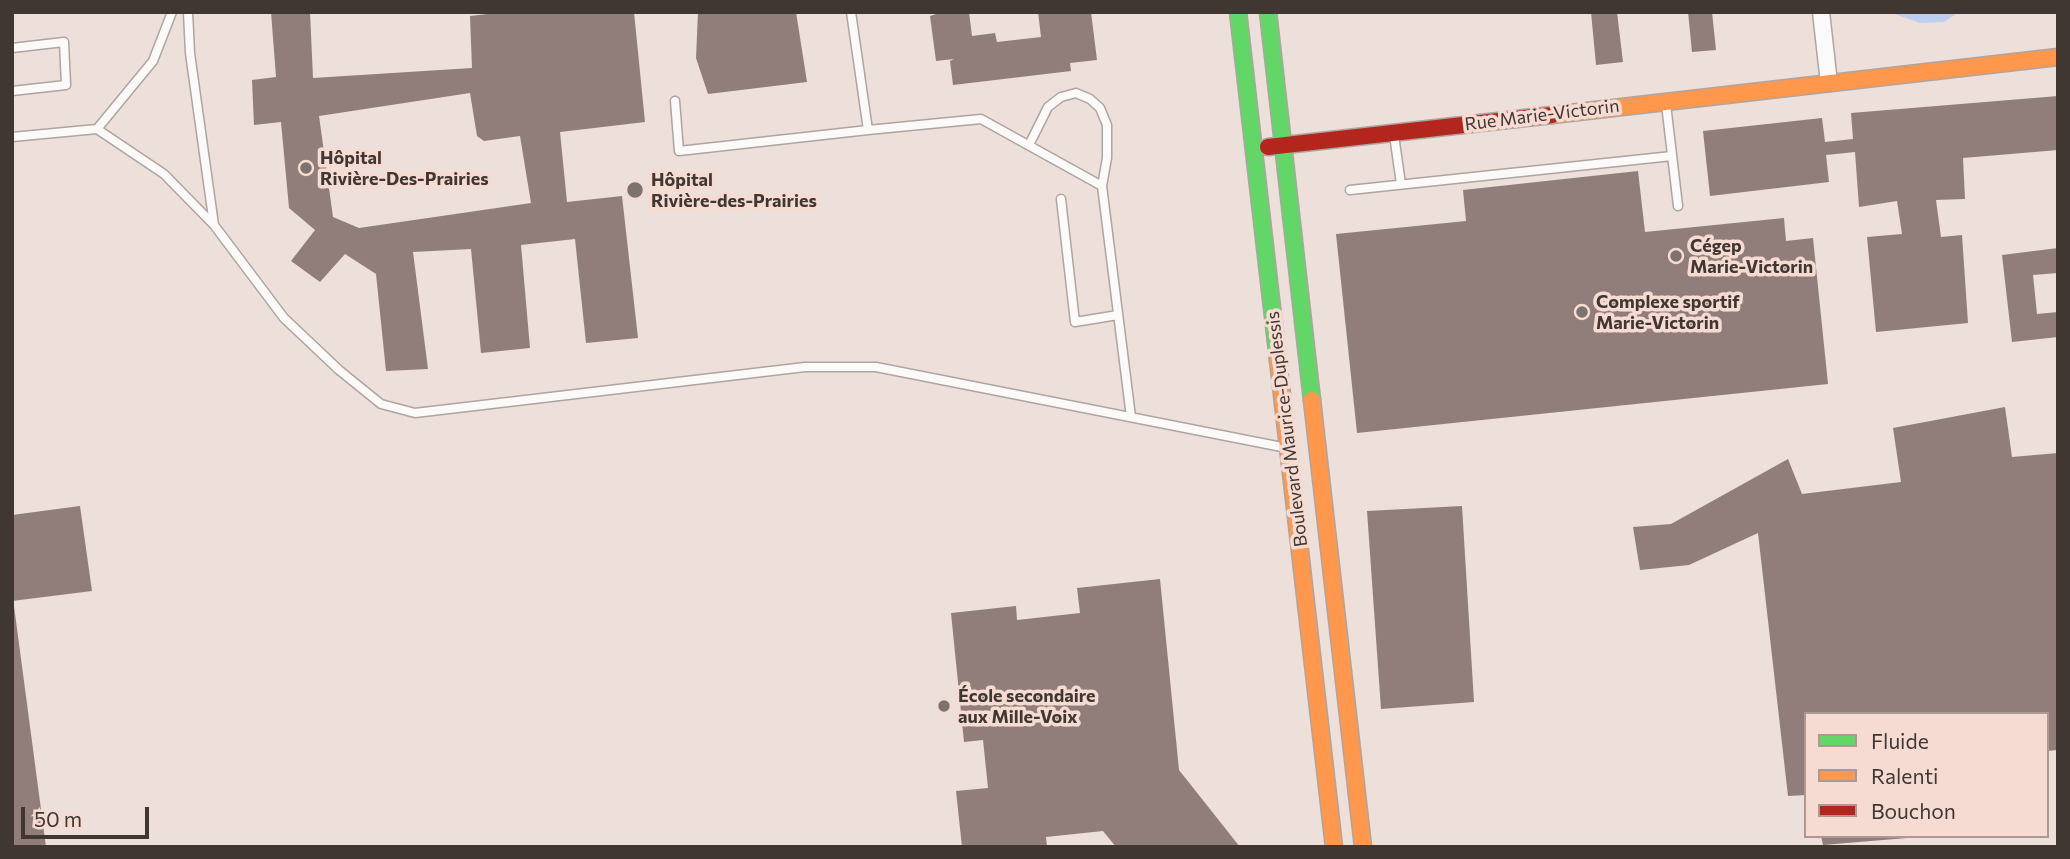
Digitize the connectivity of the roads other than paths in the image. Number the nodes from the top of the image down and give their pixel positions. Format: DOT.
graph roads {
  1 [pos="172,12"];
  2 [pos="188,12"];
  3 [pos="851,12"];
  4 [pos="1238,12"];
  5 [pos="1268,12"];
  6 [pos="1821,12"];
  7 [pos="12,48"];
  8 [pos="2058,57"];
  9 [pos="1829,83"];
  10 [pos="12,91"];
  11 [pos="675,101"];
  12 [pos="1666,101"];
  13 [pos="97,129"];
  14 [pos="868,130"];
  15 [pos="1393,132"];
  16 [pos="12,137"];
  17 [pos="1029,145"];
  18 [pos="1283,145"];
  19 [pos="1255,148"];
  20 [pos="1672,156"];
  21 [pos="1401,184"];
  22 [pos="1102,186"];
  23 [pos="1350,190"];
  24 [pos="1061,199"];
  25 [pos="1678,206"];
  26 [pos="215,225"];
  27 [pos="1118,315"];
  28 [pos="1131,417"];
  29 [pos="1287,448"];
  30 [pos="1309,500"];
  31 [pos="1330,564"];
  32 [pos="1303,566"];
  33 [pos="1334,847"];
  34 [pos="1363,847"];
  1 -- 13 [label="lane"];
  2 -- 26 [label="lane"];
  3 -- 14 [label="lane"];
  4 -- 19 [label="street, Boulevard Maurice-Duplessis"];
  5 -- 18 [label="street, Boulevard Maurice-Duplessis"];
  6 -- 9 [label="street"];
  7 -- 10 [label="lane"];
  8 -- 9 [label="street, Rue Marie-Victorin"];
  9 -- 12 [label="street, Rue Marie-Victorin"];
  11 -- 14 [label="lane"];
  12 -- 15 [label="street, Rue Marie-Victorin"];
  12 -- 20 [label="lane"];
  13 -- 16 [label="lane"];
  13 -- 26 [label="lane"];
  14 -- 17 [label="lane"];
  15 -- 18 [label="street, Rue Marie-Victorin"];
  15 -- 21 [label="lane"];
  17 -- 22 [label="lane"];
  17 -- 22 [label="lane"];
  18 -- 19 [label="street, Rue Marie-Victorin"];
  18 -- 30 [label="street, Boulevard Maurice-Duplessis"];
  19 -- 29 [label="street, Boulevard Maurice-Duplessis"];
  20 -- 21 [label="lane"];
  20 -- 25 [label="lane"];
  21 -- 23 [label="lane"];
  22 -- 27 [label="lane"];
  24 -- 27 [label="lane"];
  26 -- 28 [label="lane"];
  27 -- 28 [label="lane"];
  28 -- 29 [label="lane"];
  29 -- 30 [label="street, Boulevard Maurice-Duplessis"];
  30 -- 31 [label="street, Boulevard Maurice-Duplessis"];
  30 -- 32 [label="street, Boulevard Maurice-Duplessis"];
  31 -- 32 [label="lane"];
  31 -- 34 [label="street, Boulevard Maurice-Duplessis"];
  32 -- 33 [label="street, Boulevard Maurice-Duplessis"];
}
